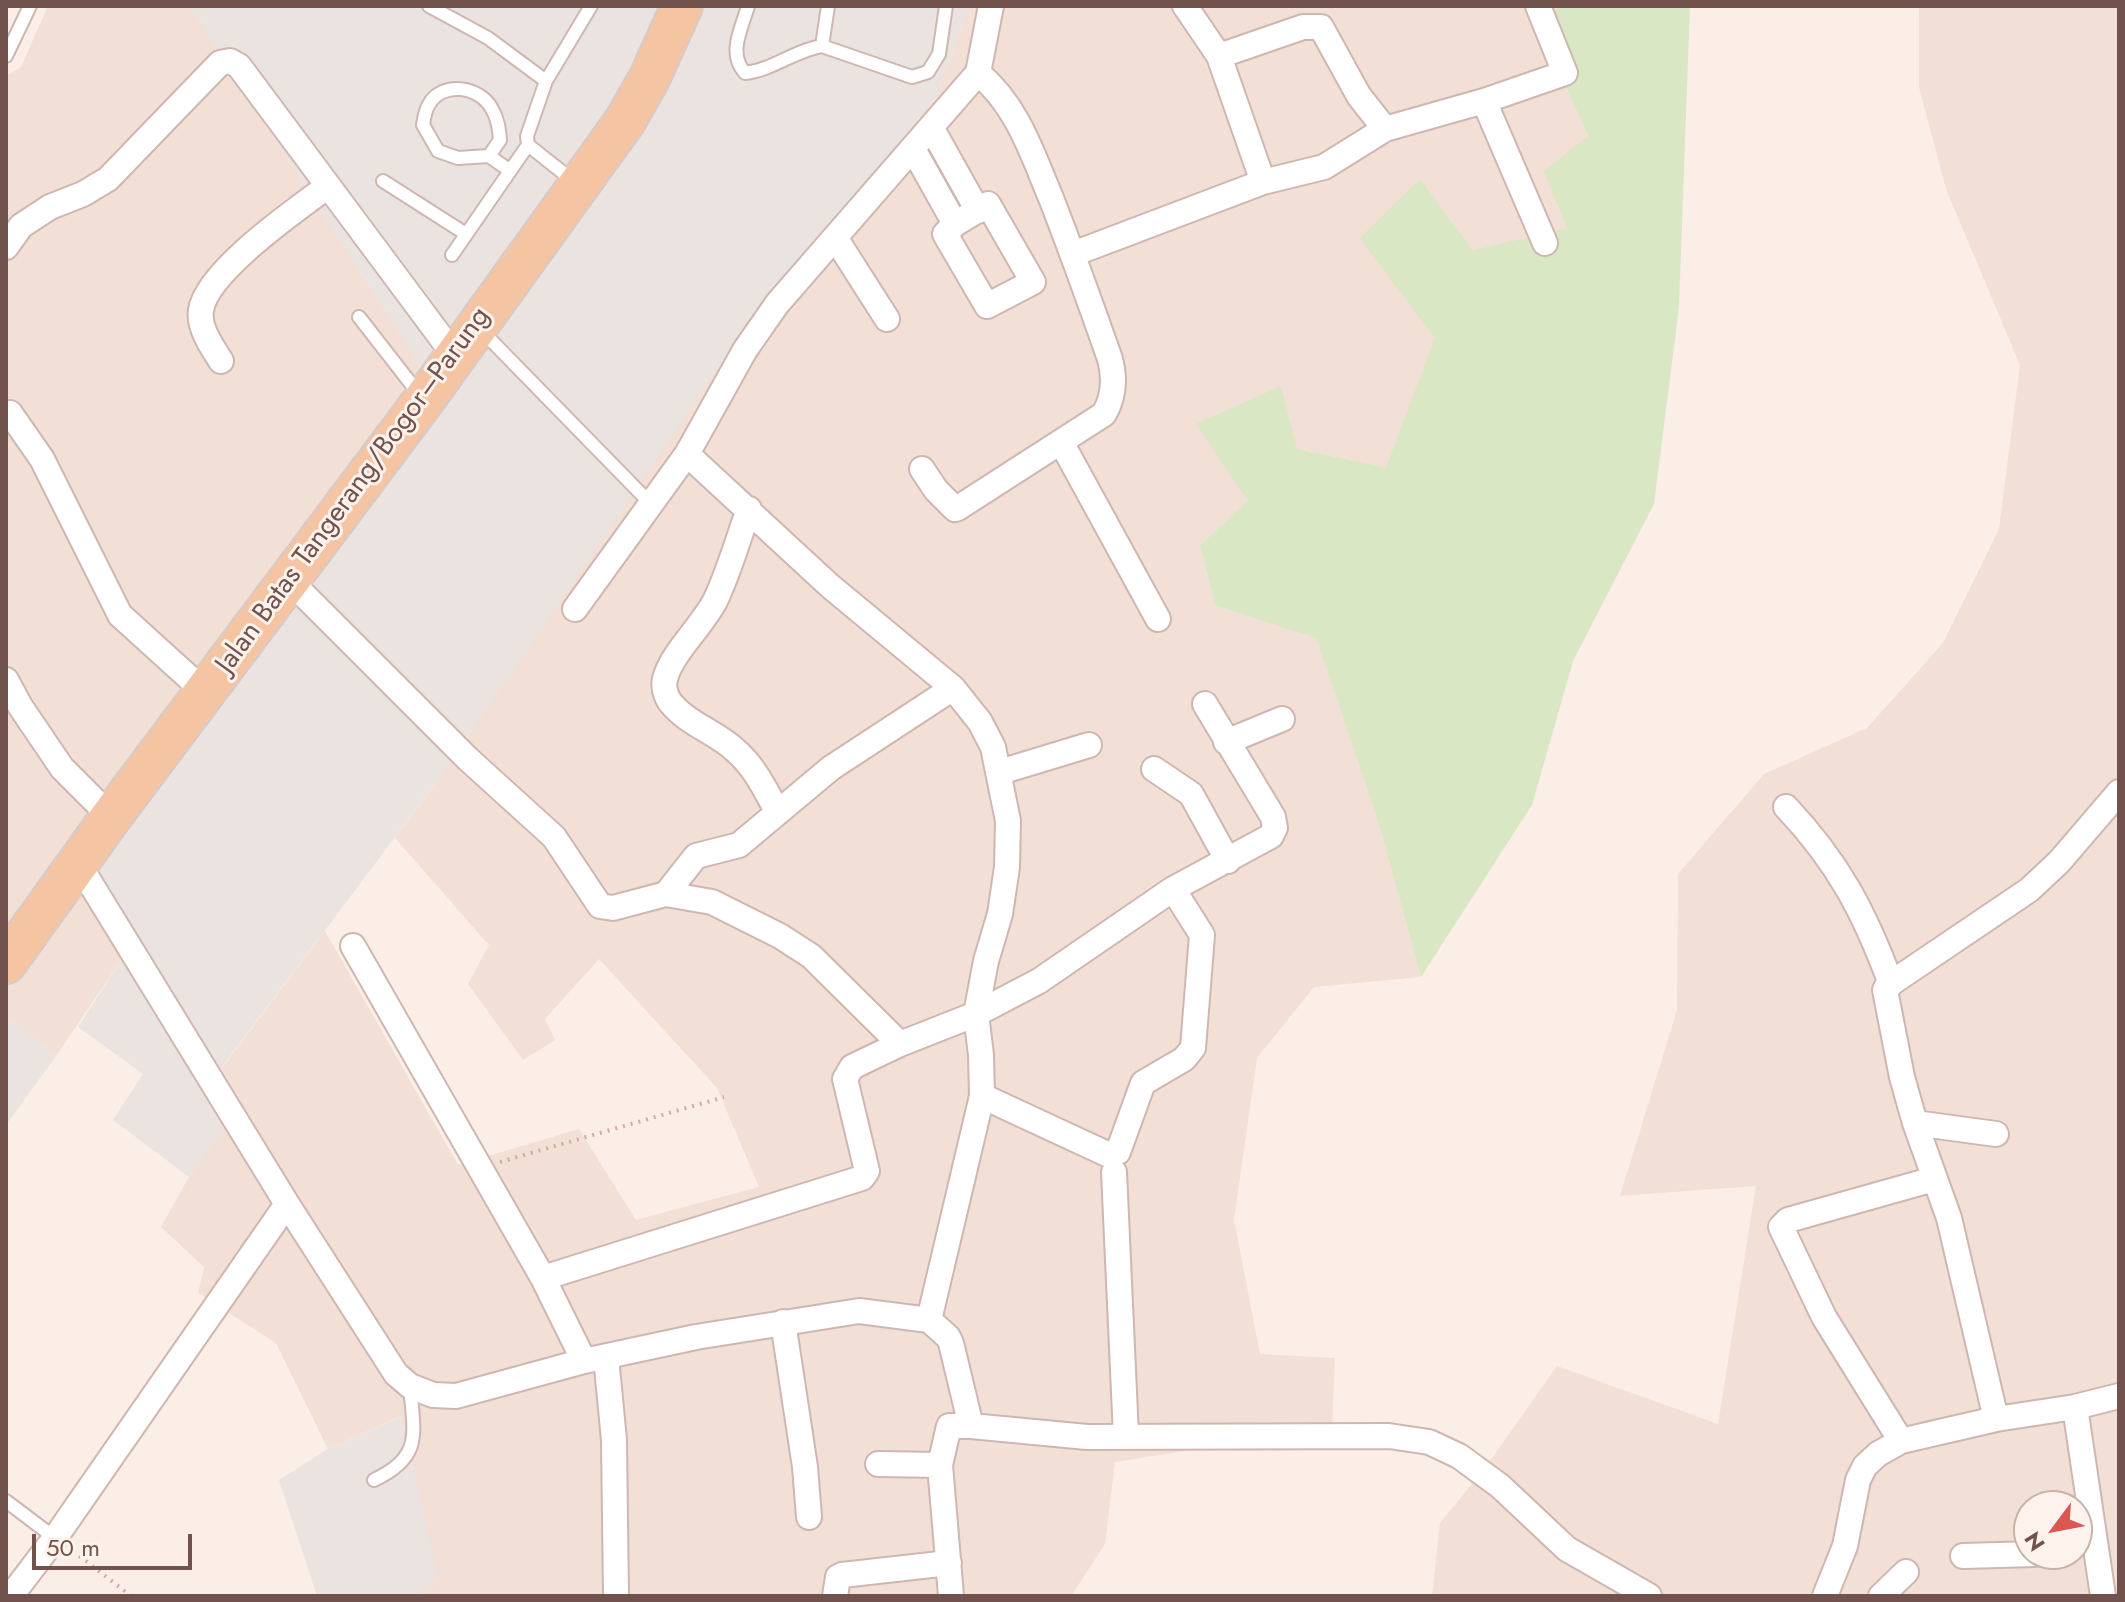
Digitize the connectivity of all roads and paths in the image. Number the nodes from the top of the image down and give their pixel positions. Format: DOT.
graph roads {
  1 [pos="30,6"];
  2 [pos="429,6"];
  3 [pos="591,6"];
  4 [pos="682,6"];
  5 [pos="748,6"];
  6 [pos="828,6"];
  7 [pos="946,6"];
  8 [pos="991,6"];
  9 [pos="1185,6"];
  10 [pos="1538,6"];
  11 [pos="822,46"];
  12 [pos="6,56"];
  13 [pos="1219,56"];
  14 [pos="978,73"];
  15 [pos="546,81"];
  16 [pos="1484,101"];
  17 [pos="931,127"];
  18 [pos="1385,129"];
  19 [pos="528,145"];
  20 [pos="913,149"];
  21 [pos="489,156"];
  22 [pos="509,170"];
  23 [pos="383,181"];
  24 [pos="1263,182"];
  25 [pos="578,185"];
  26 [pos="328,186"];
  27 [pos="978,211"];
  28 [pos="955,224"];
  29 [pos="466,234"];
  30 [pos="836,239"];
  31 [pos="1545,243"];
  32 [pos="6,247"];
  33 [pos="1073,254"];
  34 [pos="452,255"];
  35 [pos="359,317"];
  36 [pos="887,319"];
  37 [pos="466,339"];
  38 [pos="221,361"];
  39 [pos="424,400"];
  40 [pos="6,416"];
  41 [pos="1061,442"];
  42 [pos="687,454"];
  43 [pos="922,469"];
  44 [pos="651,504"];
  45 [pos="749,509"];
  46 [pos="290,581"];
  47 [pos="575,609"];
  48 [pos="1158,619"];
  49 [pos="6,680"];
  50 [pos="953,688"];
  51 [pos="205,692"];
  52 [pos="1205,704"];
  53 [pos="1282,719"];
  54 [pos="1226,742"];
  55 [pos="1089,745"];
  56 [pos="1154,769"];
  57 [pos="1000,772"];
  58 [pos="2119,792"];
  59 [pos="1786,807"];
  60 [pos="777,811"];
  61 [pos="111,817"];
  62 [pos="1228,861"];
  63 [pos="78,863"];
  64 [pos="1173,889"];
  65 [pos="666,894"];
  66 [pos="353,946"];
  67 [pos="6,963"];
  68 [pos="1891,984"];
  69 [pos="976,1014"];
  70 [pos="900,1044"];
  71 [pos="982,1096"];
  72 [pos="724,1097"];
  73 [pos="1915,1123"];
  74 [pos="1996,1134"];
  75 [pos="480,1168"];
  76 [pos="1114,1172"];
  77 [pos="1934,1179"];
  78 [pos="287,1204"];
  79 [pos="543,1278"];
  80 [pos="929,1320"];
  81 [pos="783,1322"];
  82 [pos="595,1359"];
  83 [pos="410,1386"];
  84 [pos="2119,1396"];
  85 [pos="2075,1407"];
  86 [pos="1996,1419"];
  87 [pos="971,1426"];
  88 [pos="1126,1436"];
  89 [pos="1901,1441"];
  90 [pos="878,1464"];
  91 [pos="940,1465"];
  92 [pos="374,1480"];
  93 [pos="2081,1490"];
  94 [pos="6,1501"];
  95 [pos="809,1517"];
  96 [pos="55,1538"];
  97 [pos="2013,1555"];
  98 [pos="1963,1556"];
  99 [pos="949,1563"];
  100 [pos="2093,1570"];
  101 [pos="1906,1572"];
  102 [pos="11,1596"];
  103 [pos="131,1596"];
  104 [pos="616,1596"];
  105 [pos="835,1596"];
  106 [pos="951,1596"];
  107 [pos="1649,1596"];
  108 [pos="1825,1596"];
  109 [pos="1881,1596"];
  110 [pos="2103,1596"];
  1 -- 12 [label="lane"];
  2 -- 15 [label="lane"];
  3 -- 15 [label="lane"];
  4 -- 25 [label="main road, Jalan Batas Tangerang/Bogor–Parung"];
  5 -- 11 [label="lane"];
  6 -- 11 [label="lane"];
  7 -- 11 [label="lane"];
  8 -- 14 [label="street"];
  9 -- 13 [label="street"];
  10 -- 16 [label="street"];
  13 -- 18 [label="street"];
  13 -- 24 [label="street"];
  14 -- 17 [label="street"];
  14 -- 33 [label="street"];
  15 -- 19 [label="lane"];
  16 -- 18 [label="street"];
  16 -- 31 [label="street"];
  17 -- 20 [label="street"];
  17 -- 27 [label="street"];
  18 -- 24 [label="street"];
  19 -- 22 [label="lane"];
  19 -- 25 [label="lane"];
  20 -- 28 [label="street"];
  20 -- 30 [label="street"];
  21 -- 21 [label="lane"];
  21 -- 22 [label="lane"];
  22 -- 29 [label="lane"];
  23 -- 29 [label="lane"];
  24 -- 33 [label="street"];
  25 -- 37 [label="main road, Jalan Batas Tangerang/Bogor–Parung"];
  26 -- 32 [label="street"];
  26 -- 37 [label="street"];
  26 -- 38 [label="street"];
  27 -- 28 [label="street"];
  27 -- 28 [label="street"];
  29 -- 34 [label="lane"];
  30 -- 36 [label="street"];
  30 -- 42 [label="street"];
  33 -- 41 [label="street"];
  35 -- 39 [label="lane"];
  37 -- 39 [label="main road, Jalan Batas Tangerang/Bogor–Parung"];
  37 -- 44 [label="lane"];
  39 -- 46 [label="main road, Jalan Batas Tangerang/Bogor–Parung"];
  40 -- 51 [label="street"];
  41 -- 43 [label="street"];
  41 -- 48 [label="street"];
  42 -- 44 [label="street"];
  42 -- 45 [label="street"];
  44 -- 47 [label="street"];
  45 -- 50 [label="street"];
  45 -- 60 [label="street"];
  46 -- 51 [label="main road, Jalan Batas Tangerang/Bogor–Parung"];
  46 -- 65 [label="street"];
  49 -- 61 [label="street"];
  50 -- 57 [label="street"];
  50 -- 60 [label="street"];
  51 -- 61 [label="main road, Jalan Batas Tangerang/Bogor–Parung"];
  52 -- 54 [label="street"];
  53 -- 54 [label="street"];
  54 -- 62 [label="street"];
  55 -- 57 [label="street"];
  56 -- 62 [label="street"];
  57 -- 69 [label="street"];
  58 -- 68 [label="street"];
  59 -- 68 [label="street"];
  60 -- 65 [label="street"];
  61 -- 63 [label="main road, Jalan Batas Tangerang/Bogor–Parung"];
  62 -- 64 [label="street"];
  63 -- 67 [label="main road, Jalan Batas Tangerang/Bogor–Parung"];
  63 -- 78 [label="street"];
  64 -- 69 [label="street"];
  64 -- 71 [label="street"];
  65 -- 70 [label="street"];
  66 -- 75 [label="street"];
  68 -- 73 [label="street"];
  69 -- 70 [label="street"];
  69 -- 71 [label="street"];
  70 -- 79 [label="street"];
  71 -- 80 [label="street"];
  72 -- 75 [label="path"];
  73 -- 74 [label="street"];
  73 -- 77 [label="street"];
  75 -- 79 [label="street"];
  76 -- 88 [label="street"];
  77 -- 86 [label="street"];
  77 -- 89 [label="street"];
  78 -- 83 [label="street"];
  78 -- 96 [label="street"];
  79 -- 82 [label="street"];
  80 -- 81 [label="street"];
  80 -- 87 [label="street"];
  81 -- 82 [label="street"];
  81 -- 95 [label="street"];
  82 -- 83 [label="street"];
  82 -- 104 [label="street"];
  83 -- 92 [label="lane"];
  84 -- 85 [label="street"];
  85 -- 86 [label="street"];
  85 -- 93 [label="street"];
  86 -- 89 [label="street"];
  87 -- 88 [label="street"];
  87 -- 91 [label="street"];
  88 -- 107 [label="street"];
  89 -- 108 [label="street"];
  90 -- 91 [label="street"];
  91 -- 99 [label="street"];
  94 -- 96 [label="lane"];
  96 -- 102 [label="street"];
  96 -- 103 [label="path"];
  97 -- 98 [label="street"];
  99 -- 105 [label="street"];
  99 -- 106 [label="street"];
  100 -- 110 [label="street"];
  101 -- 109 [label="street"];
}
